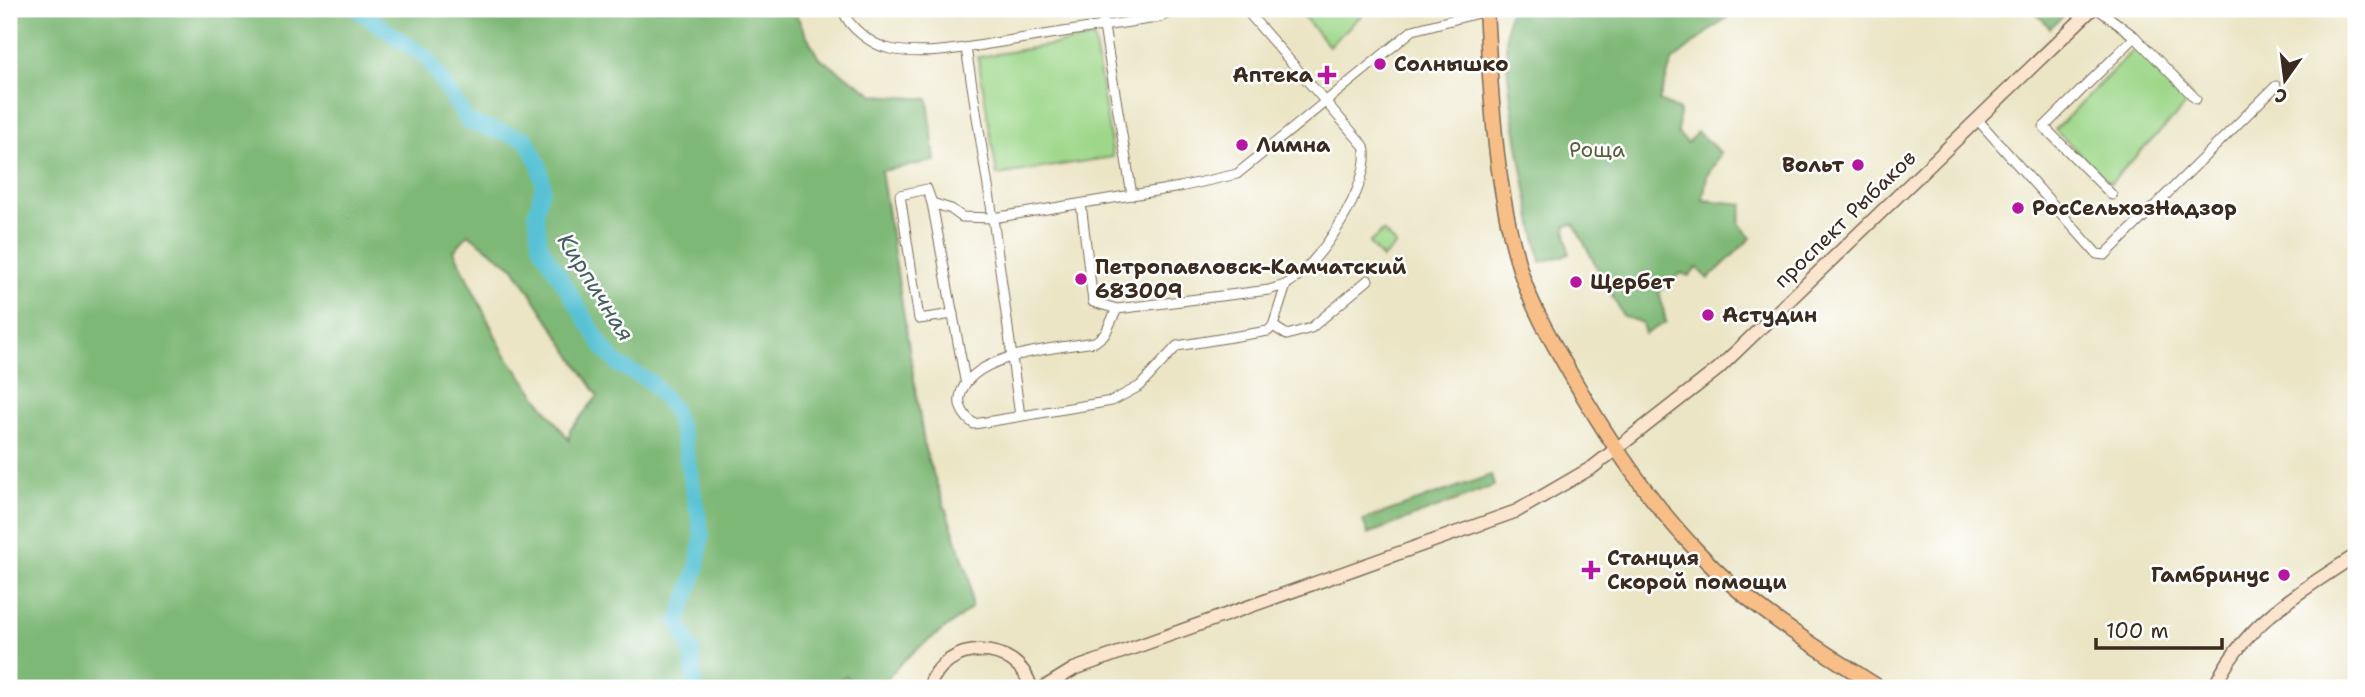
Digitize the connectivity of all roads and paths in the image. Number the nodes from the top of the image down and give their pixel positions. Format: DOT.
graph roads {
  1 [pos="843,9"];
  2 [pos="1101,9"];
  3 [pos="1180,9"];
  4 [pos="1245,9"];
  5 [pos="2092,9"];
  6 [pos="2098,9"];
  7 [pos="1486,10"];
  8 [pos="1104,25"];
  9 [pos="2135,37"];
  10 [pos="966,48"];
  11 [pos="2276,86"];
  12 [pos="2196,99"];
  13 [pos="1327,100"];
  14 [pos="1977,119"];
  15 [pos="1132,195"];
  16 [pos="2112,195"];
  17 [pos="932,203"];
  18 [pos="1081,204"];
  19 [pos="993,218"];
  20 [pos="1368,280"];
  21 [pos="1286,285"];
  22 [pos="1117,309"];
  23 [pos="953,314"];
  24 [pos="1273,326"];
  25 [pos="1010,357"];
  26 [pos="965,380"];
  27 [pos="1020,416"];
  28 [pos="1617,450"];
  29 [pos="2356,555"];
  30 [pos="929,688"];
  31 [pos="1031,688"];
  32 [pos="1043,688"];
  33 [pos="1880,688"];
  34 [pos="2214,688"];
  1 -- 10 [label="street"];
  2 -- 8 [label="street"];
  3 -- 8 [label="street"];
  4 -- 13 [label="street"];
  5 -- 14 [label="main road, проспект Рыбаков"];
  6 -- 9 [label="street"];
  7 -- 13 [label="street"];
  7 -- 28 [label="main road"];
  8 -- 10 [label="street"];
  8 -- 15 [label="street"];
  9 -- 12 [label="street"];
  9 -- 16 [label="street"];
  10 -- 19 [label="street"];
  11 -- 14 [label="street"];
  13 -- 15 [label="street"];
  13 -- 21 [label="street"];
  14 -- 28 [label="main road, проспект Рыбаков"];
  15 -- 18 [label="street"];
  17 -- 19 [label="street"];
  17 -- 23 [label="street"];
  17 -- 23 [label="street"];
  18 -- 19 [label="street"];
  18 -- 22 [label="street"];
  19 -- 25 [label="street"];
  20 -- 24 [label="street"];
  21 -- 22 [label="street"];
  21 -- 24 [label="street"];
  22 -- 25 [label="street"];
  23 -- 26 [label="street"];
  24 -- 27 [label="street"];
  25 -- 26 [label="street"];
  25 -- 27 [label="street"];
  26 -- 27 [label="street"];
  28 -- 32 [label="main road, проспект Рыбаков"];
  28 -- 33 [label="main road"];
  29 -- 34 [label="main road"];
  30 -- 31 [label="main road"];
}
